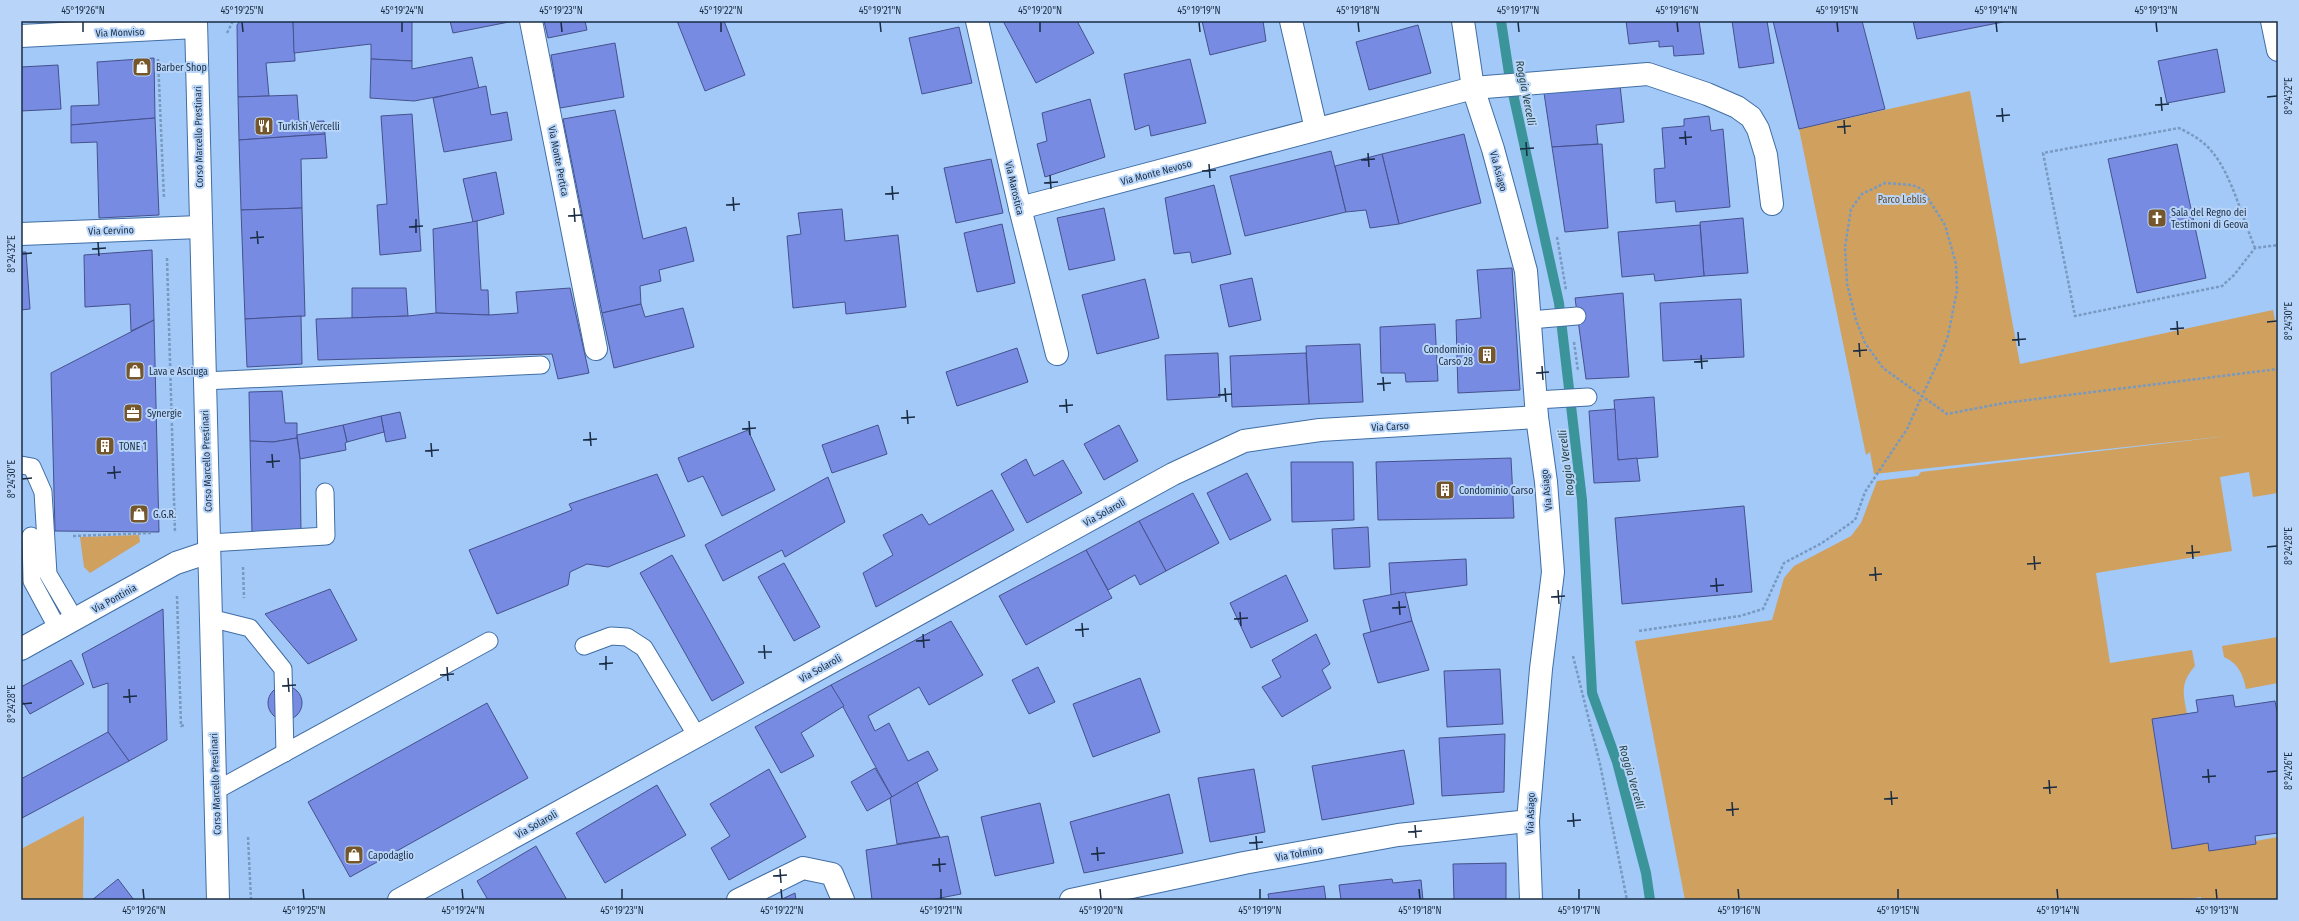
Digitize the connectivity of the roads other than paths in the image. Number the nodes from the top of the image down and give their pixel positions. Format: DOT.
graph roads {
  1 [pos="531,21"];
  2 [pos="977,21"];
  3 [pos="1291,21"];
  4 [pos="1462,21"];
  5 [pos="2272,21"];
  6 [pos="196,24"];
  7 [pos="21,36"];
  8 [pos="2278,50"];
  9 [pos="1473,88"];
  10 [pos="1316,129"];
  11 [pos="1772,204"];
  12 [pos="1020,208"];
  13 [pos="200,227"];
  14 [pos="21,234"];
  15 [pos="1573,316"];
  16 [pos="1539,319"];
  17 [pos="596,349"];
  18 [pos="1057,354"];
  19 [pos="541,366"];
  20 [pos="204,381"];
  21 [pos="1585,397"];
  22 [pos="1537,409"];
  23 [pos="1244,441"];
  24 [pos="21,464"];
  25 [pos="325,492"];
  26 [pos="31,536"];
  27 [pos="209,548"];
  28 [pos="210,618"];
  29 [pos="66,624"];
  30 [pos="489,641"];
  31 [pos="584,646"];
  32 [pos="21,649"];
  33 [pos="697,736"];
  34 [pos="285,754"];
  35 [pos="215,791"];
  36 [pos="1528,821"];
  37 [pos="1078,899"];
  38 [pos="218,900"];
  39 [pos="399,900"];
  40 [pos="738,900"];
  41 [pos="843,900"];
  42 [pos="1531,900"];
  1 -- 17 [label="street, Via Monte Pertica"];
  2 -- 12 [label="street, Via Marostica"];
  3 -- 10 [label="street"];
  4 -- 9 [label="street, Via Asiago"];
  5 -- 8 [label="street"];
  6 -- 7 [label="street, Via Monviso"];
  6 -- 13 [label="street, Corso Marcello Prestinari"];
  9 -- 10 [label="street, Via Monte Nevoso"];
  9 -- 11 [label="street"];
  9 -- 16 [label="street, Via Asiago"];
  10 -- 12 [label="street, Via Monte Nevoso"];
  12 -- 18 [label="street, Via Marostica"];
  13 -- 14 [label="street, Via Cervino"];
  13 -- 20 [label="street, Corso Marcello Prestinari"];
  15 -- 16 [label="lane"];
  16 -- 22 [label="street, Via Asiago"];
  19 -- 20 [label="lane"];
  20 -- 27 [label="street, Corso Marcello Prestinari"];
  21 -- 22 [label="lane"];
  22 -- 23 [label="street, Via Carso"];
  22 -- 36 [label="street, Via Asiago"];
  23 -- 33 [label="street, Via Solaroli"];
  24 -- 29 [label="lane"];
  25 -- 27 [label="lane"];
  26 -- 29 [label="lane"];
  27 -- 28 [label="street, Corso Marcello Prestinari"];
  27 -- 29 [label="street, Via Pontinia"];
  28 -- 34 [label="lane"];
  28 -- 35 [label="street, Corso Marcello Prestinari"];
  29 -- 32 [label="street, Via Pontinia"];
  30 -- 34 [label="lane"];
  31 -- 33 [label="lane"];
  33 -- 39 [label="street, Via Solaroli"];
  34 -- 35 [label="lane"];
  35 -- 38 [label="street, Corso Marcello Prestinari"];
  36 -- 37 [label="street, Via Tolmino"];
  36 -- 42 [label="street, Via Asiago"];
  40 -- 41 [label="street"];
}
